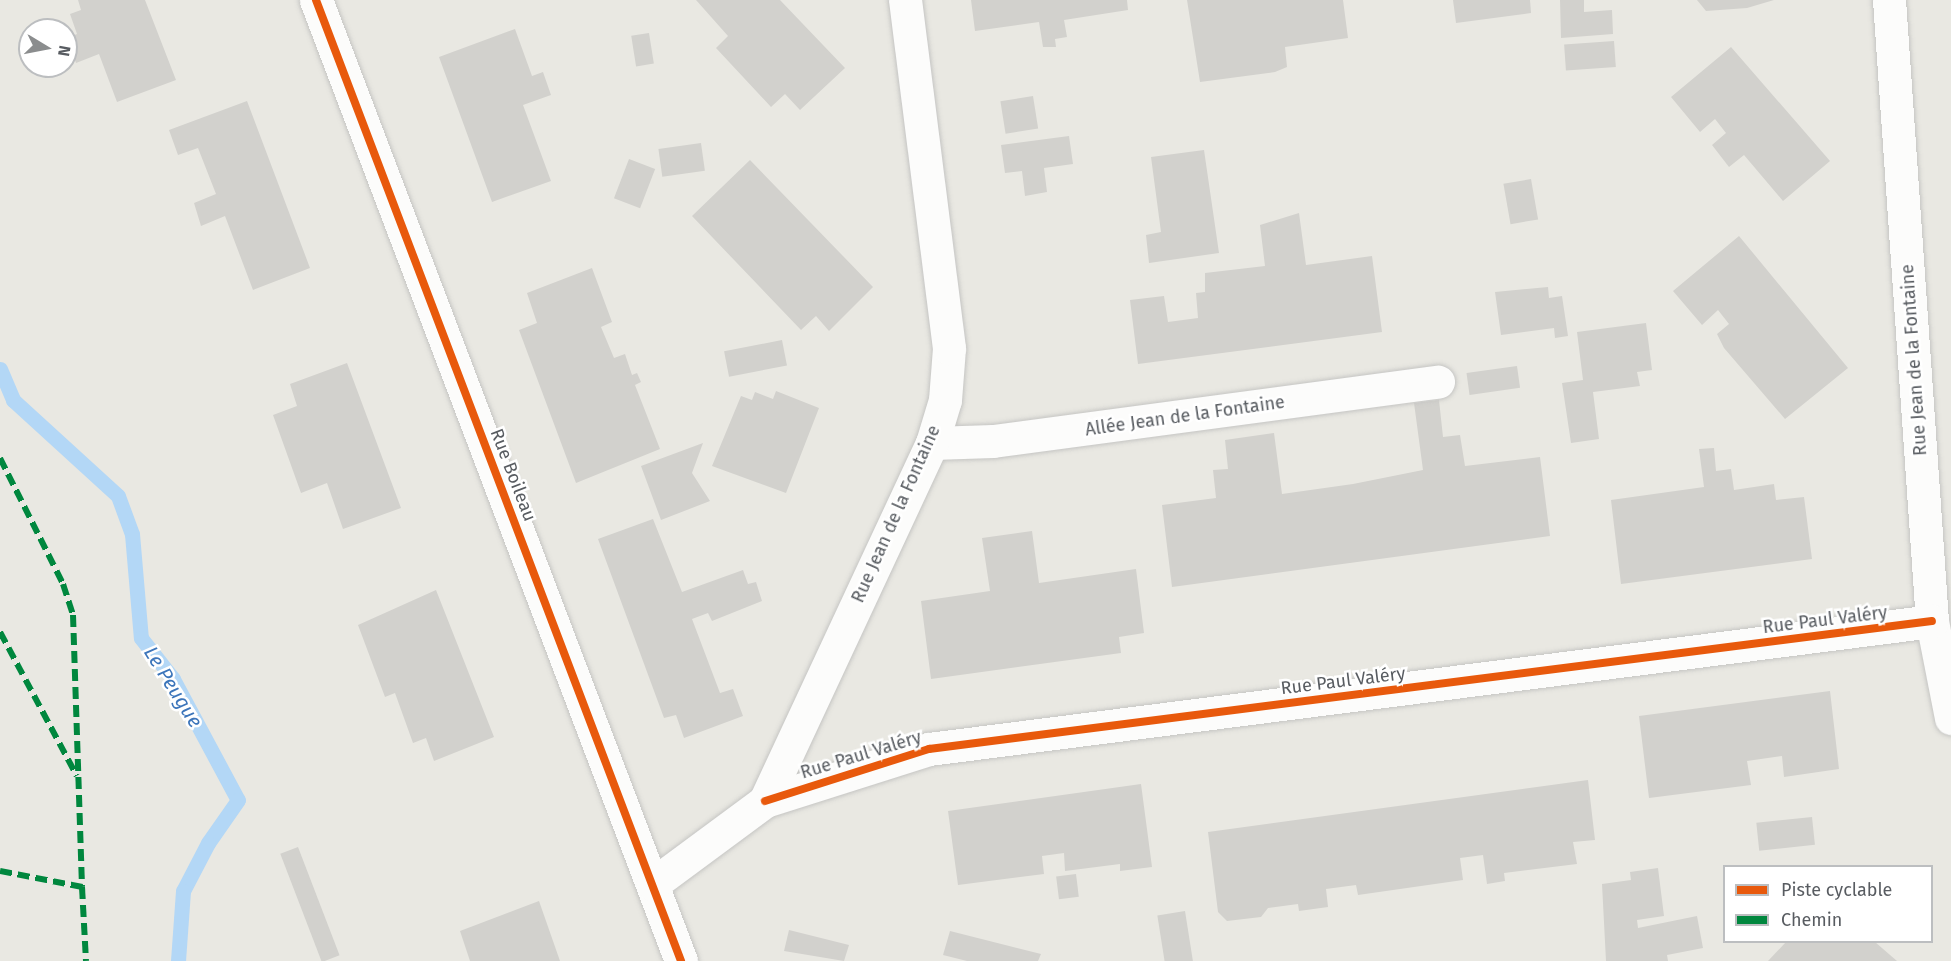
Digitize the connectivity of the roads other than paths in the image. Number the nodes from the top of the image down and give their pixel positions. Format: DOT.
graph roads {
  1 [pos="316,0"];
  2 [pos="905,0"];
  3 [pos="1889,0"];
  4 [pos="1437,382"];
  5 [pos="932,443"];
  6 [pos="1932,621"];
  7 [pos="1951,718"];
  8 [pos="765,801"];
  9 [pos="653,884"];
  10 [pos="681,961"];
  1 -- 9 [label="street, Rue Boileau"];
  2 -- 5 [label="street, Rue Jean de la Fontaine"];
  3 -- 6 [label="street, Rue Jean de la Fontaine"];
  4 -- 5 [label="street, Allée Jean de la Fontaine"];
  5 -- 8 [label="street, Rue Jean de la Fontaine"];
  6 -- 7 [label="street, Rue Jean de la Fontaine"];
  6 -- 8 [label="street, Rue Paul Valéry"];
  8 -- 9 [label="street, Rue Jean de la Fontaine"];
  9 -- 10 [label="street, Rue Boileau"];
}
